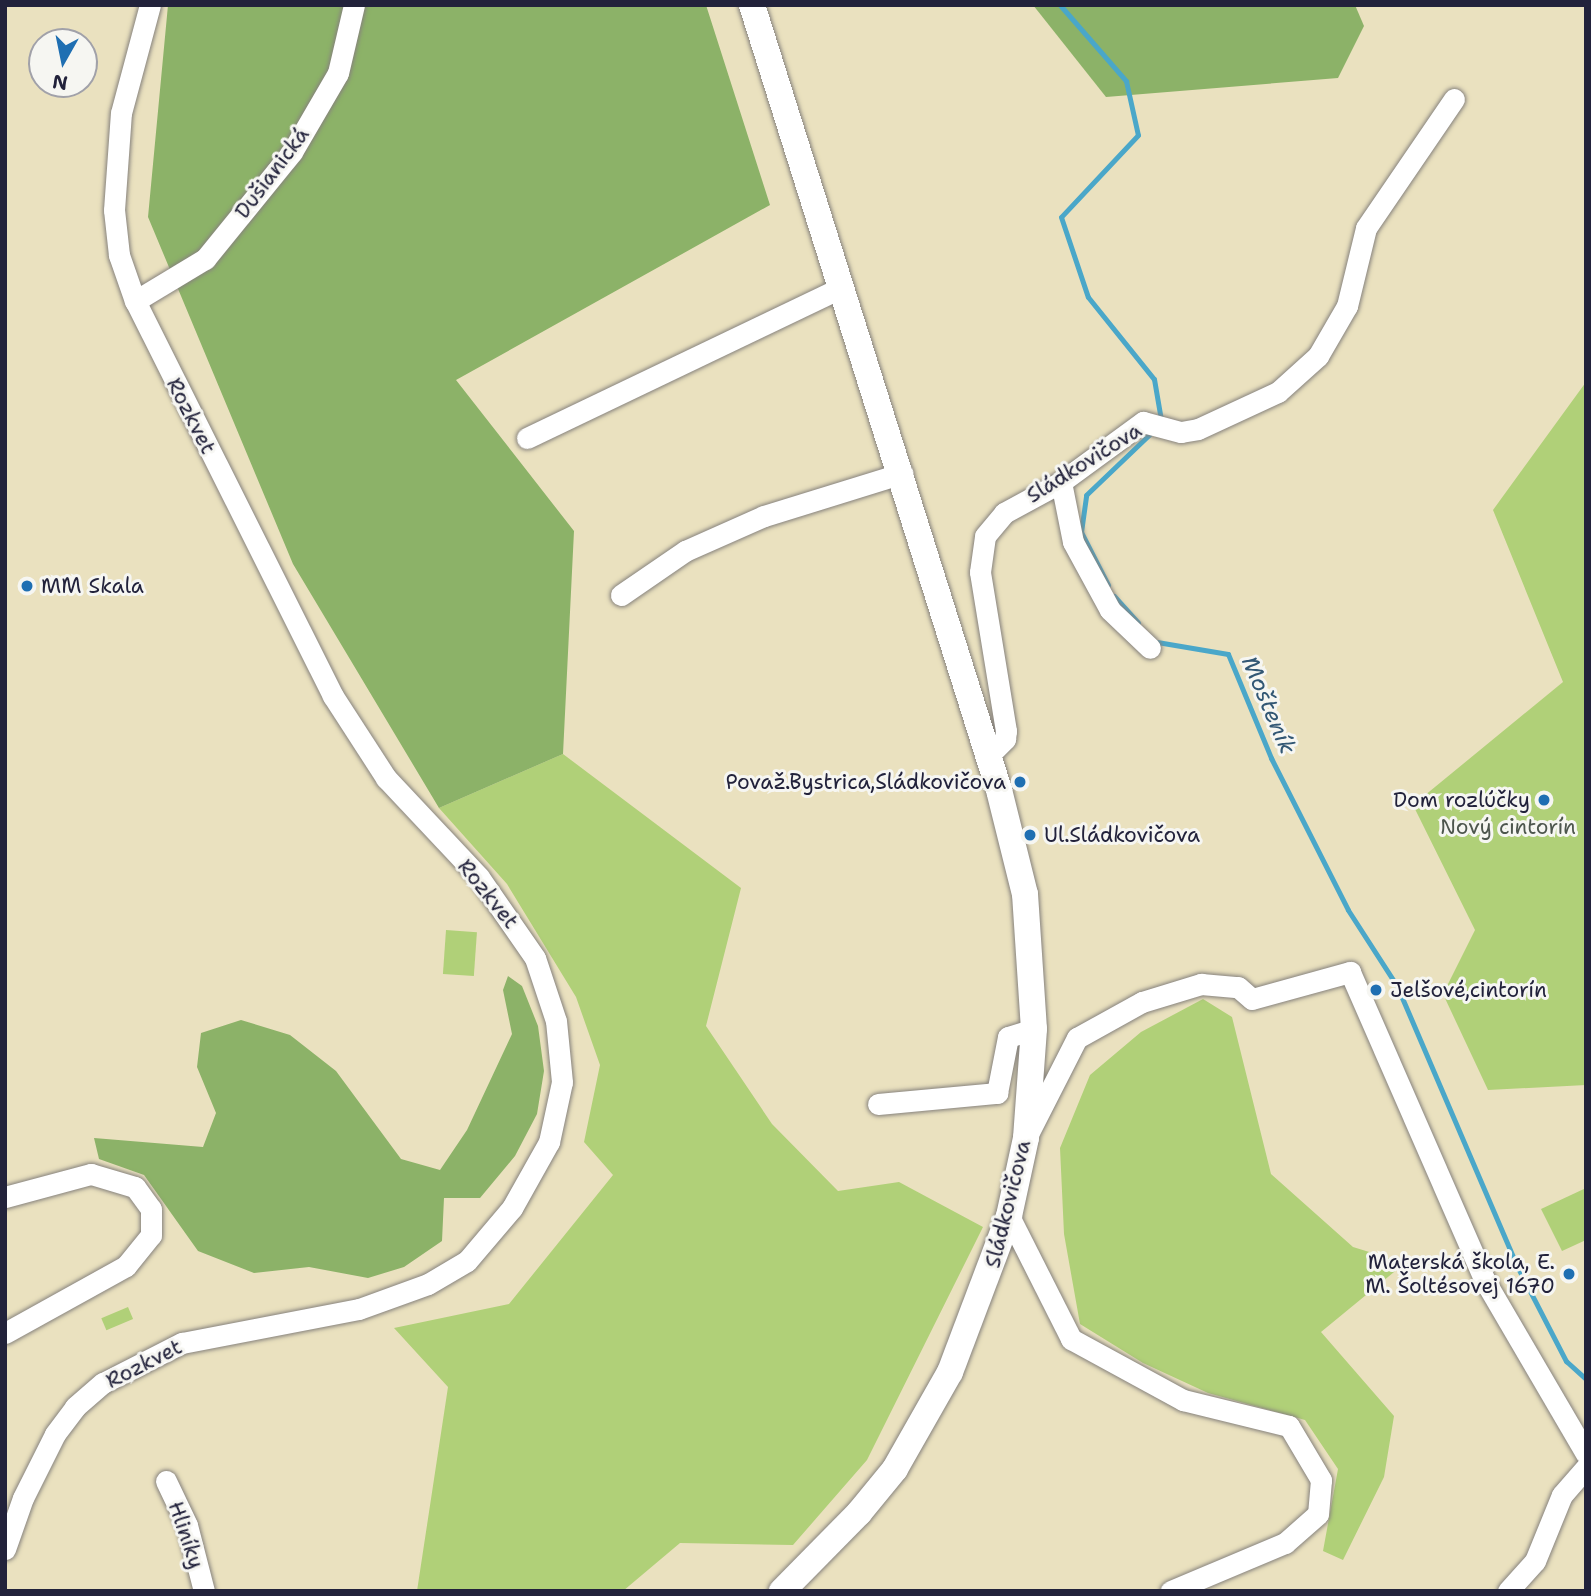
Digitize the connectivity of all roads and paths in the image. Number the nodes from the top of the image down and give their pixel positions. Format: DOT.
graph roads {
  1 [pos="150,5"];
  2 [pos="354,5"];
  3 [pos="751,5"];
  4 [pos="1454,99"];
  5 [pos="842,287"];
  6 [pos="135,301"];
  7 [pos="527,438"];
  8 [pos="903,473"];
  9 [pos="1061,482"];
  10 [pos="621,595"];
  11 [pos="1150,648"];
  12 [pos="989,755"];
  13 [pos="1034,1029"];
  14 [pos="878,1104"];
  15 [pos="1026,1138"];
  16 [pos="5,1197"];
  17 [pos="1009,1216"];
  18 [pos="5,1333"];
  19 [pos="1586,1454"];
  20 [pos="1586,1467"];
  21 [pos="166,1481"];
  22 [pos="5,1549"];
  23 [pos="204,1591"];
  24 [pos="782,1591"];
  25 [pos="1171,1591"];
  26 [pos="1507,1591"];
  1 -- 6 [label="street, Rozkvet"];
  2 -- 6 [label="street, Dušianická"];
  3 -- 5 [label="main road, Sládkovičova"];
  4 -- 9 [label="street, Sládkovičova"];
  5 -- 7 [label="street"];
  5 -- 8 [label="main road, Sládkovičova"];
  6 -- 22 [label="street, Rozkvet"];
  8 -- 10 [label="street"];
  8 -- 12 [label="main road, Sládkovičova"];
  9 -- 11 [label="street"];
  9 -- 12 [label="street, Sládkovičova"];
  12 -- 13 [label="main road, Sládkovičova"];
  13 -- 14 [label="street"];
  13 -- 15 [label="main road, Sládkovičova"];
  15 -- 17 [label="main road, Sládkovičova"];
  15 -- 19 [label="street"];
  16 -- 18 [label="street"];
  17 -- 24 [label="main road, Sládkovičova"];
  17 -- 25 [label="street"];
  20 -- 26 [label="street"];
  21 -- 23 [label="street, Hliníky"];
}
